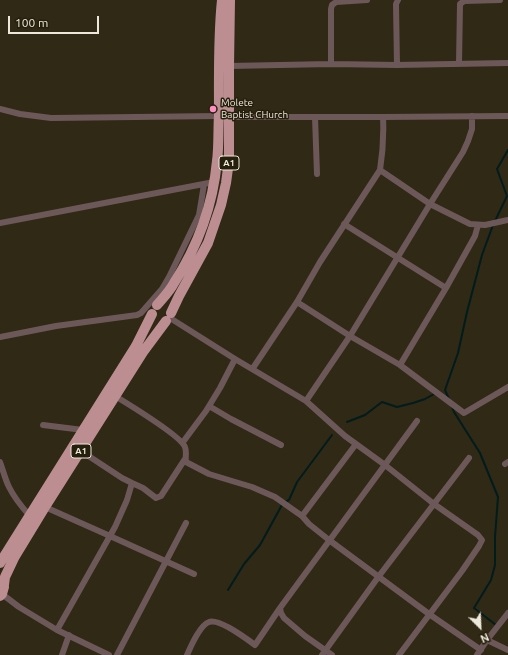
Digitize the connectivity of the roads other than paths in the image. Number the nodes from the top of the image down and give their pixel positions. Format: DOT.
graph roads {
  1 [pos="222,0"];
  2 [pos="230,0"];
  3 [pos="367,0"];
  4 [pos="398,0"];
  5 [pos="500,0"];
  6 [pos="331,64"];
  7 [pos="459,64"];
  8 [pos="508,64"];
  9 [pos="397,65"];
  10 [pos="229,66"];
  11 [pos="0,109"];
  12 [pos="219,116"];
  13 [pos="472,116"];
  14 [pos="507,116"];
  15 [pos="230,117"];
  16 [pos="315,117"];
  17 [pos="383,117"];
  18 [pos="380,170"];
  19 [pos="317,174"];
  20 [pos="209,183"];
  21 [pos="430,204"];
  22 [pos="507,220"];
  23 [pos="0,223"];
  24 [pos="344,224"];
  25 [pos="481,225"];
  26 [pos="398,258"];
  27 [pos="446,288"];
  28 [pos="297,302"];
  29 [pos="157,304"];
  30 [pos="152,314"];
  31 [pos="169,317"];
  32 [pos="350,336"];
  33 [pos="0,337"];
  34 [pos="235,358"];
  35 [pos="400,365"];
  36 [pos="253,368"];
  37 [pos="508,388"];
  38 [pos="115,396"];
  39 [pos="306,401"];
  40 [pos="209,406"];
  41 [pos="417,421"];
  42 [pos="43,425"];
  43 [pos="83,430"];
  44 [pos="183,442"];
  45 [pos="356,444"];
  46 [pos="281,445"];
  47 [pos="81,451"];
  48 [pos="469,458"];
  49 [pos="185,459"];
  50 [pos="0,462"];
  51 [pos="385,465"];
  52 [pos="132,483"];
  53 [pos="434,504"];
  54 [pos="45,507"];
  55 [pos="29,515"];
  56 [pos="302,516"];
  57 [pos="186,524"];
  58 [pos="110,536"];
  59 [pos="330,540"];
  60 [pos="166,562"];
  61 [pos="0,563"];
  62 [pos="194,574"];
  63 [pos="379,576"];
  64 [pos="1,589"];
  65 [pos="280,608"];
  66 [pos="508,613"];
  67 [pos="429,614"];
  68 [pos="57,630"];
  69 [pos="69,636"];
  70 [pos="487,640"];
  71 [pos="508,650"];
  72 [pos="324,653"];
  73 [pos="479,653"];
  74 [pos="62,655"];
  75 [pos="109,655"];
  76 [pos="118,655"];
  77 [pos="186,655"];
  78 [pos="332,655"];
  79 [pos="399,655"];
  1 -- 12 [label="highway, A1"];
  2 -- 10 [label="highway, A1"];
  3 -- 6 [label="street"];
  4 -- 9 [label="street"];
  5 -- 7 [label="street"];
  6 -- 9 [label="street"];
  6 -- 10 [label="street"];
  7 -- 8 [label="street"];
  7 -- 9 [label="street"];
  10 -- 15 [label="highway, A1"];
  11 -- 12 [label="street"];
  12 -- 20 [label="highway, A1"];
  13 -- 14 [label="street"];
  13 -- 17 [label="street"];
  13 -- 21 [label="street"];
  15 -- 16 [label="street"];
  15 -- 31 [label="highway, A1"];
  16 -- 17 [label="street"];
  16 -- 19 [label="street"];
  17 -- 18 [label="street"];
  18 -- 21 [label="street"];
  18 -- 24 [label="street"];
  20 -- 23 [label="street"];
  20 -- 29 [label="highway, A1"];
  20 -- 33 [label="street"];
  21 -- 25 [label="street"];
  21 -- 26 [label="street"];
  22 -- 25 [label="street"];
  24 -- 26 [label="street"];
  24 -- 28 [label="street"];
  25 -- 27 [label="street"];
  26 -- 27 [label="street"];
  26 -- 32 [label="street"];
  27 -- 35 [label="street"];
  28 -- 32 [label="street"];
  28 -- 36 [label="street"];
  29 -- 30 [label="highway"];
  29 -- 31 [label="highway"];
  30 -- 31 [label="highway"];
  30 -- 43 [label="highway, A1"];
  31 -- 34 [label="street"];
  31 -- 38 [label="highway, A1"];
  32 -- 35 [label="street"];
  32 -- 39 [label="street"];
  34 -- 36 [label="street"];
  34 -- 40 [label="street"];
  35 -- 37 [label="street"];
  36 -- 39 [label="street"];
  38 -- 44 [label="street"];
  38 -- 47 [label="highway, A1"];
  39 -- 45 [label="street"];
  40 -- 44 [label="street"];
  40 -- 46 [label="street"];
  41 -- 51 [label="street"];
  42 -- 43 [label="street"];
  43 -- 55 [label="highway, A1"];
  44 -- 49 [label="street"];
  45 -- 51 [label="street"];
  45 -- 56 [label="street"];
  47 -- 52 [label="street"];
  47 -- 54 [label="highway, A1"];
  48 -- 53 [label="street"];
  49 -- 52 [label="street"];
  49 -- 56 [label="street"];
  50 -- 55 [label="street"];
  51 -- 53 [label="street"];
  51 -- 59 [label="street"];
  52 -- 58 [label="street"];
  53 -- 63 [label="street"];
  53 -- 67 [label="street"];
  54 -- 58 [label="street"];
  54 -- 64 [label="highway, A1"];
  55 -- 61 [label="highway, A1"];
  56 -- 59 [label="street"];
  57 -- 60 [label="street"];
  58 -- 60 [label="street"];
  58 -- 68 [label="street"];
  59 -- 63 [label="street"];
  59 -- 65 [label="street"];
  60 -- 62 [label="street"];
  60 -- 76 [label="street"];
  63 -- 67 [label="street"];
  63 -- 72 [label="street"];
  64 -- 68 [label="street"];
  65 -- 72 [label="street"];
  65 -- 77 [label="street"];
  66 -- 70 [label="street"];
  67 -- 73 [label="street"];
  67 -- 79 [label="street"];
  68 -- 69 [label="street"];
  69 -- 74 [label="street"];
  69 -- 75 [label="street"];
  70 -- 71 [label="street"];
  70 -- 73 [label="street"];
  72 -- 78 [label="street"];
}
